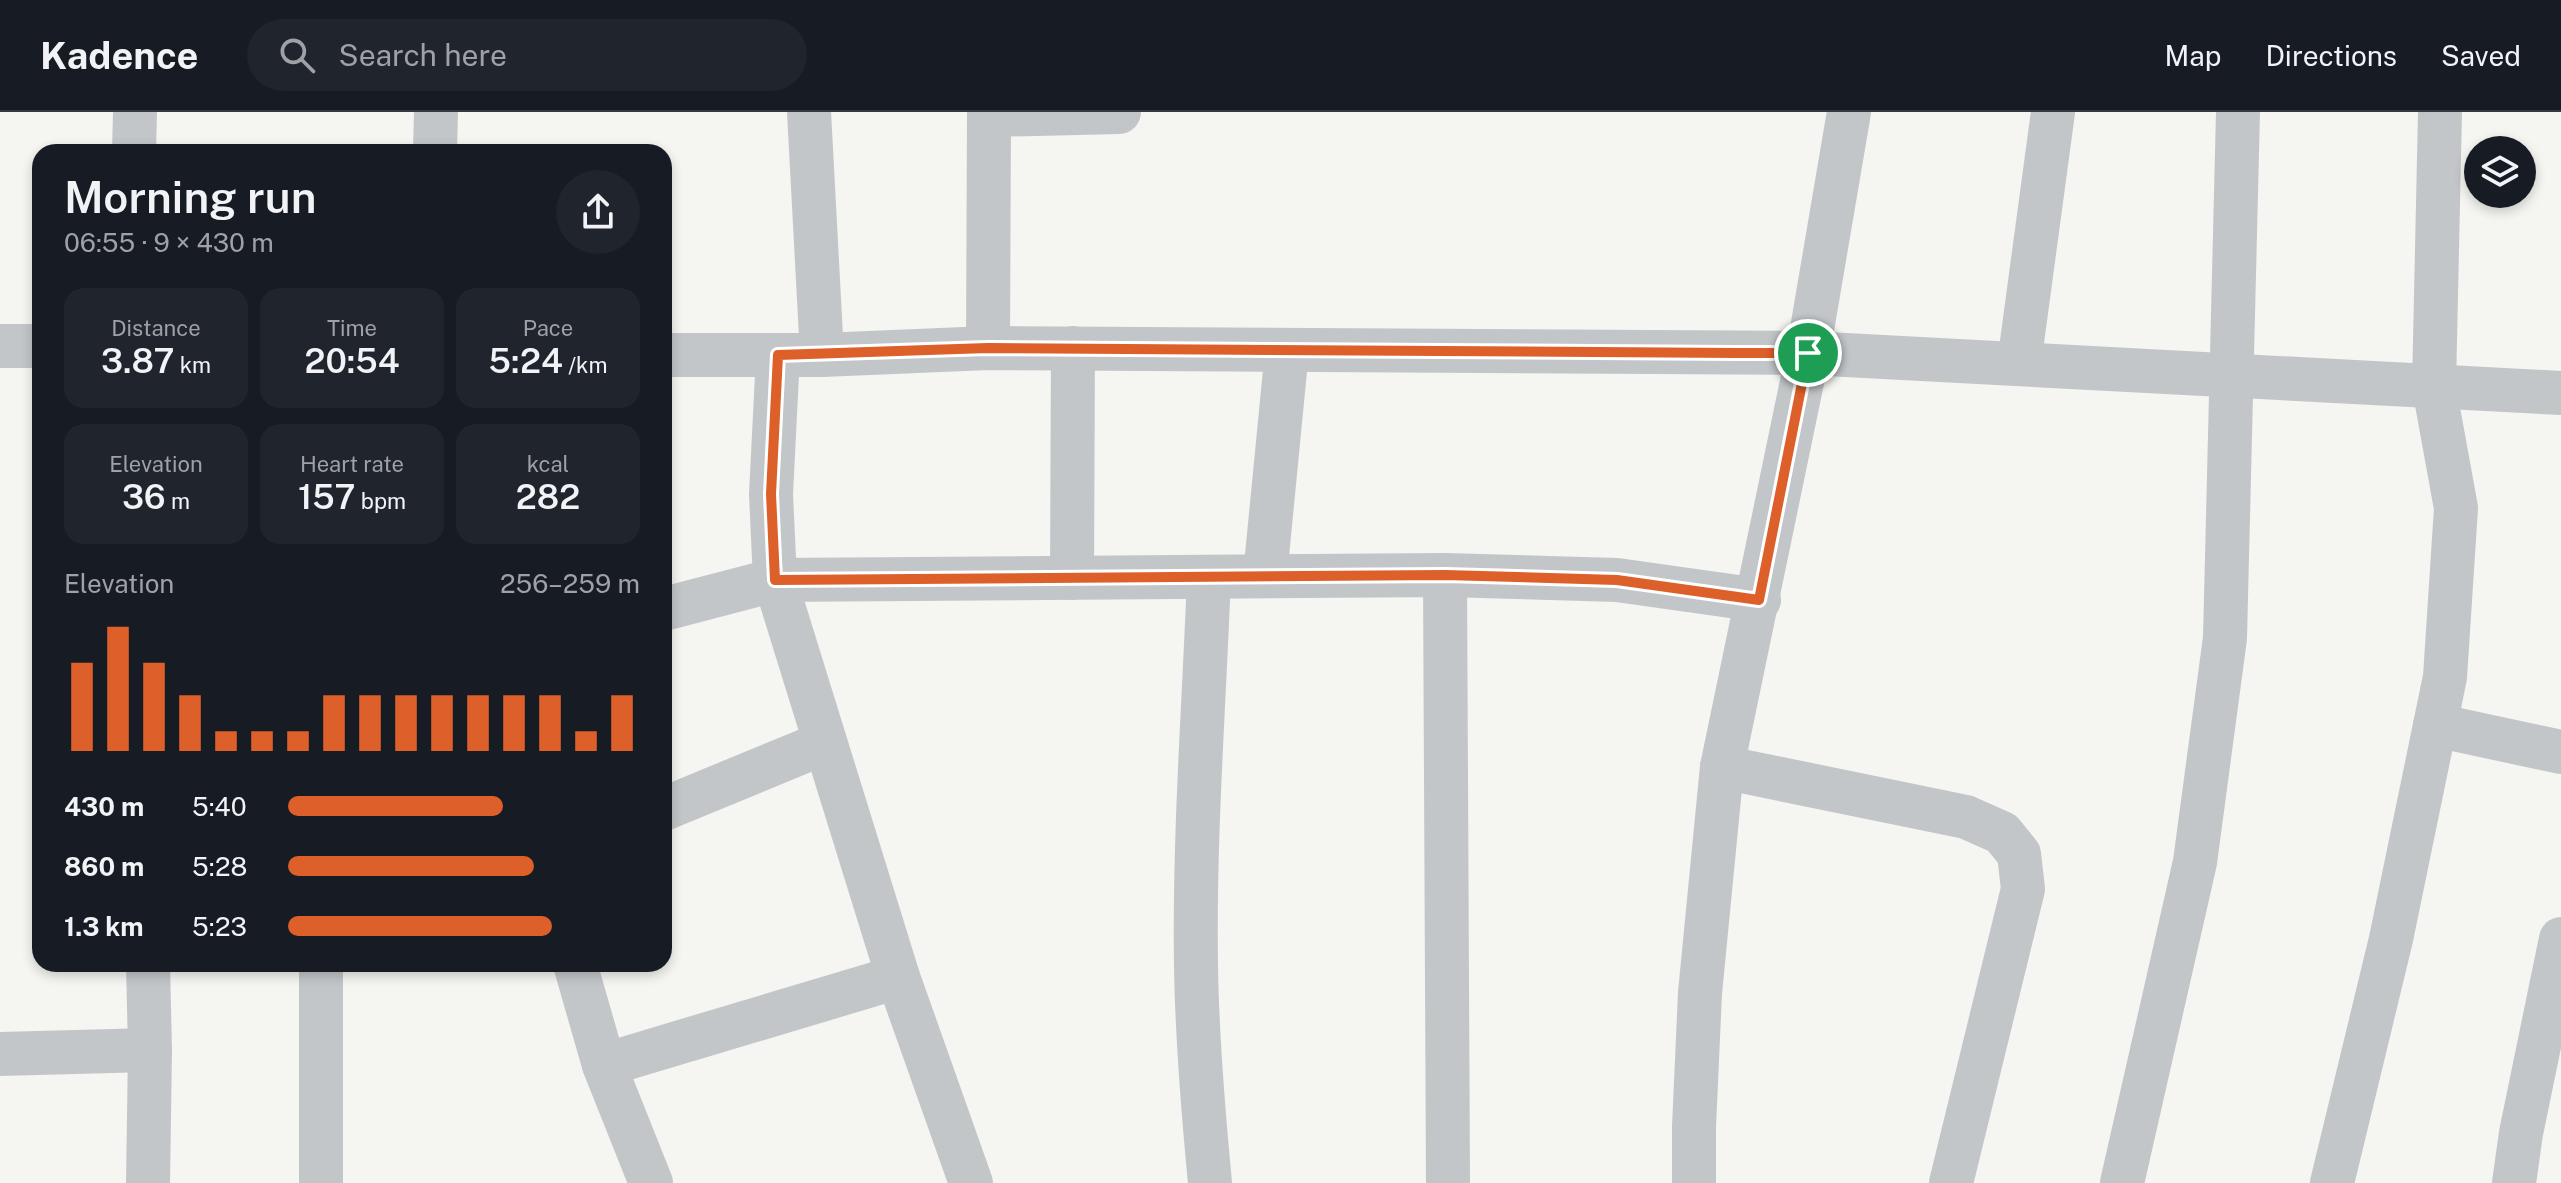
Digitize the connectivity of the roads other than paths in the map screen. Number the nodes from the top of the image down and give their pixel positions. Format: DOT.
graph roads {
  1 [pos="135,112"];
  2 [pos="436,112"];
  3 [pos="809,112"];
  4 [pos="1119,112"];
  5 [pos="1849,112"];
  6 [pos="2053,112"];
  7 [pos="2238,112"];
  8 [pos="2440,112"];
  9 [pos="989,114"];
  10 [pos="134,144"];
  11 [pos="435,144"];
  12 [pos="0,346"];
  13 [pos="32,346"];
  14 [pos="988,348"];
  15 [pos="1073,348"];
  16 [pos="1287,350"];
  17 [pos="1808,353"];
  18 [pos="672,355"];
  19 [pos="778,355"];
  20 [pos="822,355"];
  21 [pos="2019,364"];
  22 [pos="2232,376"];
  23 [pos="2434,387"];
  24 [pos="2561,393"];
  25 [pos="1445,575"];
  26 [pos="1265,576"];
  27 [pos="1209,577"];
  28 [pos="1072,578"];
  29 [pos="775,580"];
  30 [pos="1759,600"];
  31 [pos="672,607"];
  32 [pos="2435,725"];
  33 [pos="824,743"];
  34 [pos="2561,752"];
  35 [pos="1722,767"];
  36 [pos="672,806"];
  37 [pos="2561,939"];
  38 [pos="148,972"];
  39 [pos="321,972"];
  40 [pos="577,972"];
  41 [pos="898,977"];
  42 [pos="150,1050"];
  43 [pos="0,1054"];
  44 [pos="604,1065"];
  45 [pos="148,1183"];
  46 [pos="321,1183"];
  47 [pos="651,1183"];
  48 [pos="971,1183"];
  49 [pos="1210,1183"];
  50 [pos="1448,1183"];
  51 [pos="1694,1183"];
  52 [pos="1951,1183"];
  53 [pos="2122,1183"];
  54 [pos="2332,1183"];
  55 [pos="2514,1183"];
  1 -- 10 [label="street"];
  2 -- 11 [label="street"];
  3 -- 20 [label="street"];
  4 -- 9 [label="street"];
  5 -- 17 [label="street"];
  6 -- 21 [label="street"];
  7 -- 22 [label="street"];
  8 -- 23 [label="street"];
  9 -- 14 [label="street"];
  12 -- 13 [label="street"];
  14 -- 15 [label="street"];
  14 -- 20 [label="street"];
  15 -- 16 [label="street"];
  15 -- 28 [label="street"];
  16 -- 17 [label="street"];
  16 -- 26 [label="street"];
  17 -- 21 [label="street"];
  17 -- 30 [label="street"];
  18 -- 19 [label="street"];
  19 -- 20 [label="street"];
  19 -- 29 [label="street"];
  21 -- 22 [label="street"];
  22 -- 23 [label="street"];
  22 -- 53 [label="street"];
  23 -- 24 [label="street"];
  23 -- 32 [label="street"];
  25 -- 26 [label="street"];
  25 -- 30 [label="street"];
  25 -- 50 [label="street"];
  26 -- 27 [label="street"];
  27 -- 28 [label="street"];
  27 -- 49 [label="street"];
  28 -- 29 [label="street"];
  29 -- 31 [label="street"];
  29 -- 33 [label="street"];
  30 -- 35 [label="street"];
  32 -- 34 [label="street"];
  32 -- 54 [label="street"];
  33 -- 36 [label="street"];
  33 -- 41 [label="street"];
  35 -- 51 [label="street"];
  35 -- 52 [label="street"];
  37 -- 55 [label="street"];
  38 -- 42 [label="street"];
  39 -- 46 [label="street"];
  40 -- 44 [label="street"];
  41 -- 44 [label="street"];
  41 -- 48 [label="street"];
  42 -- 43 [label="street"];
  42 -- 45 [label="street"];
  44 -- 47 [label="street"];
}
